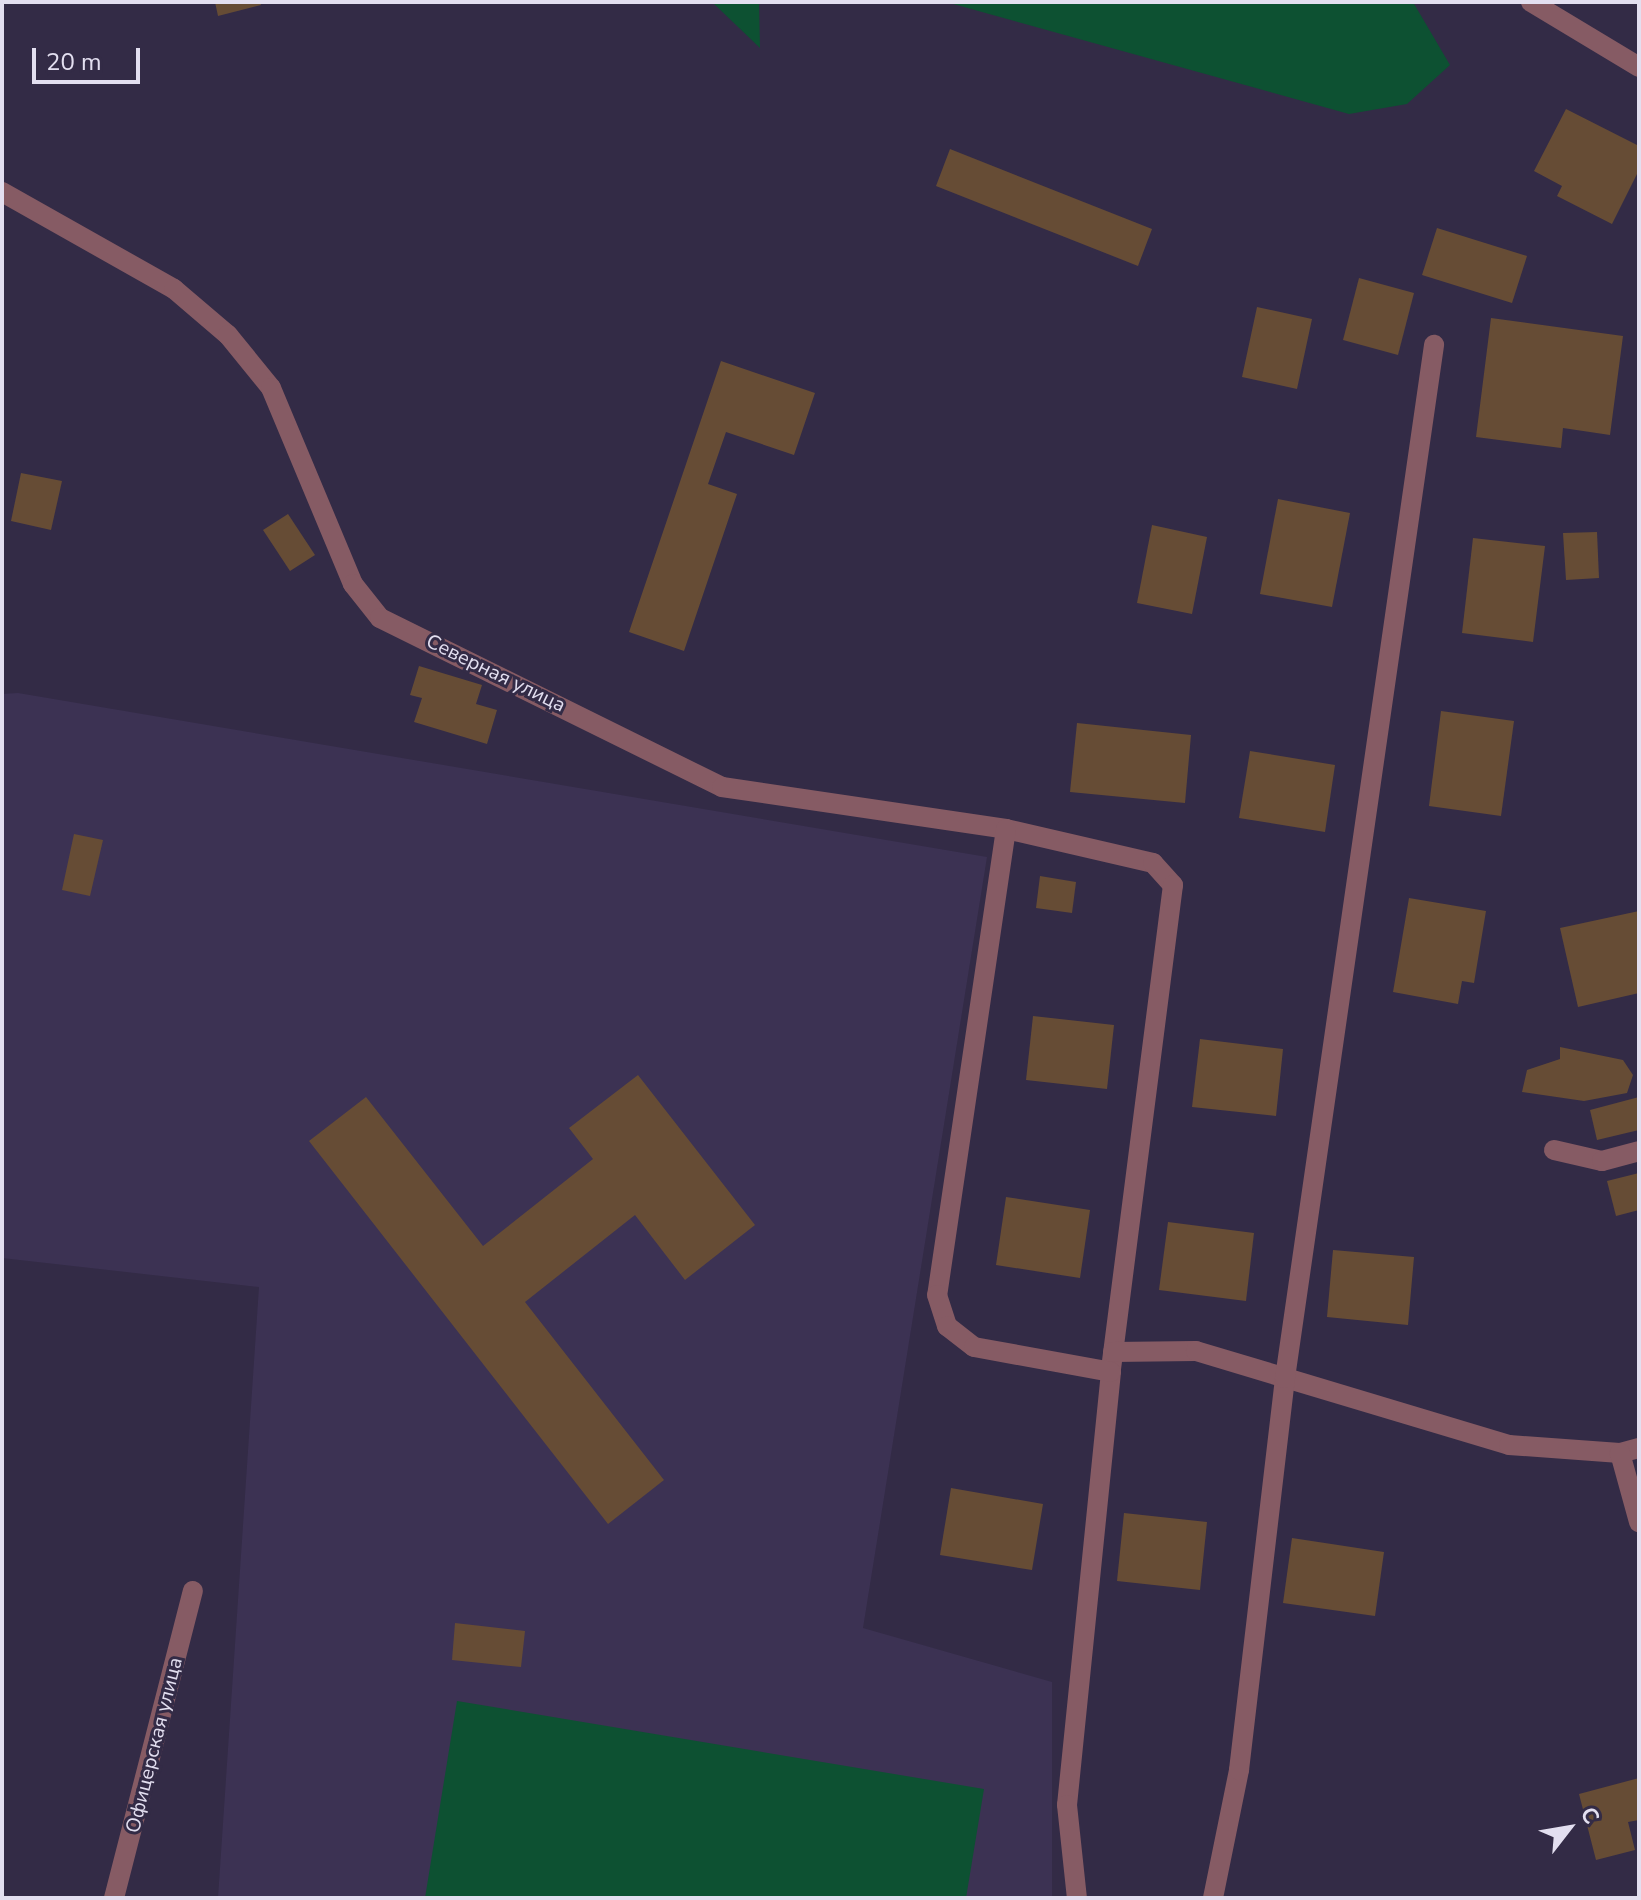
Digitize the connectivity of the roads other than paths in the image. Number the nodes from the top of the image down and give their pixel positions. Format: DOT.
graph roads {
  1 [pos="1531,2"];
  2 [pos="1639,67"];
  3 [pos="2,192"];
  4 [pos="1434,345"];
  5 [pos="1006,829"];
  6 [pos="1554,1150"];
  7 [pos="1639,1151"];
  8 [pos="1112,1362"];
  9 [pos="1285,1378"];
  10 [pos="1629,1450"];
  11 [pos="1639,1522"];
  12 [pos="193,1591"];
  13 [pos="114,1898"];
  14 [pos="1077,1898"];
  15 [pos="1213,1898"];
  1 -- 2 [label="street"];
  3 -- 5 [label="street, Северная улица"];
  4 -- 9 [label="street"];
  5 -- 8 [label="street, Северная улица"];
  5 -- 8 [label="street"];
  6 -- 7 [label="street"];
  8 -- 9 [label="street"];
  8 -- 14 [label="street"];
  9 -- 10 [label="street"];
  9 -- 15 [label="street"];
  10 -- 11 [label="street"];
  12 -- 13 [label="street, Офицерская улица"];
}
